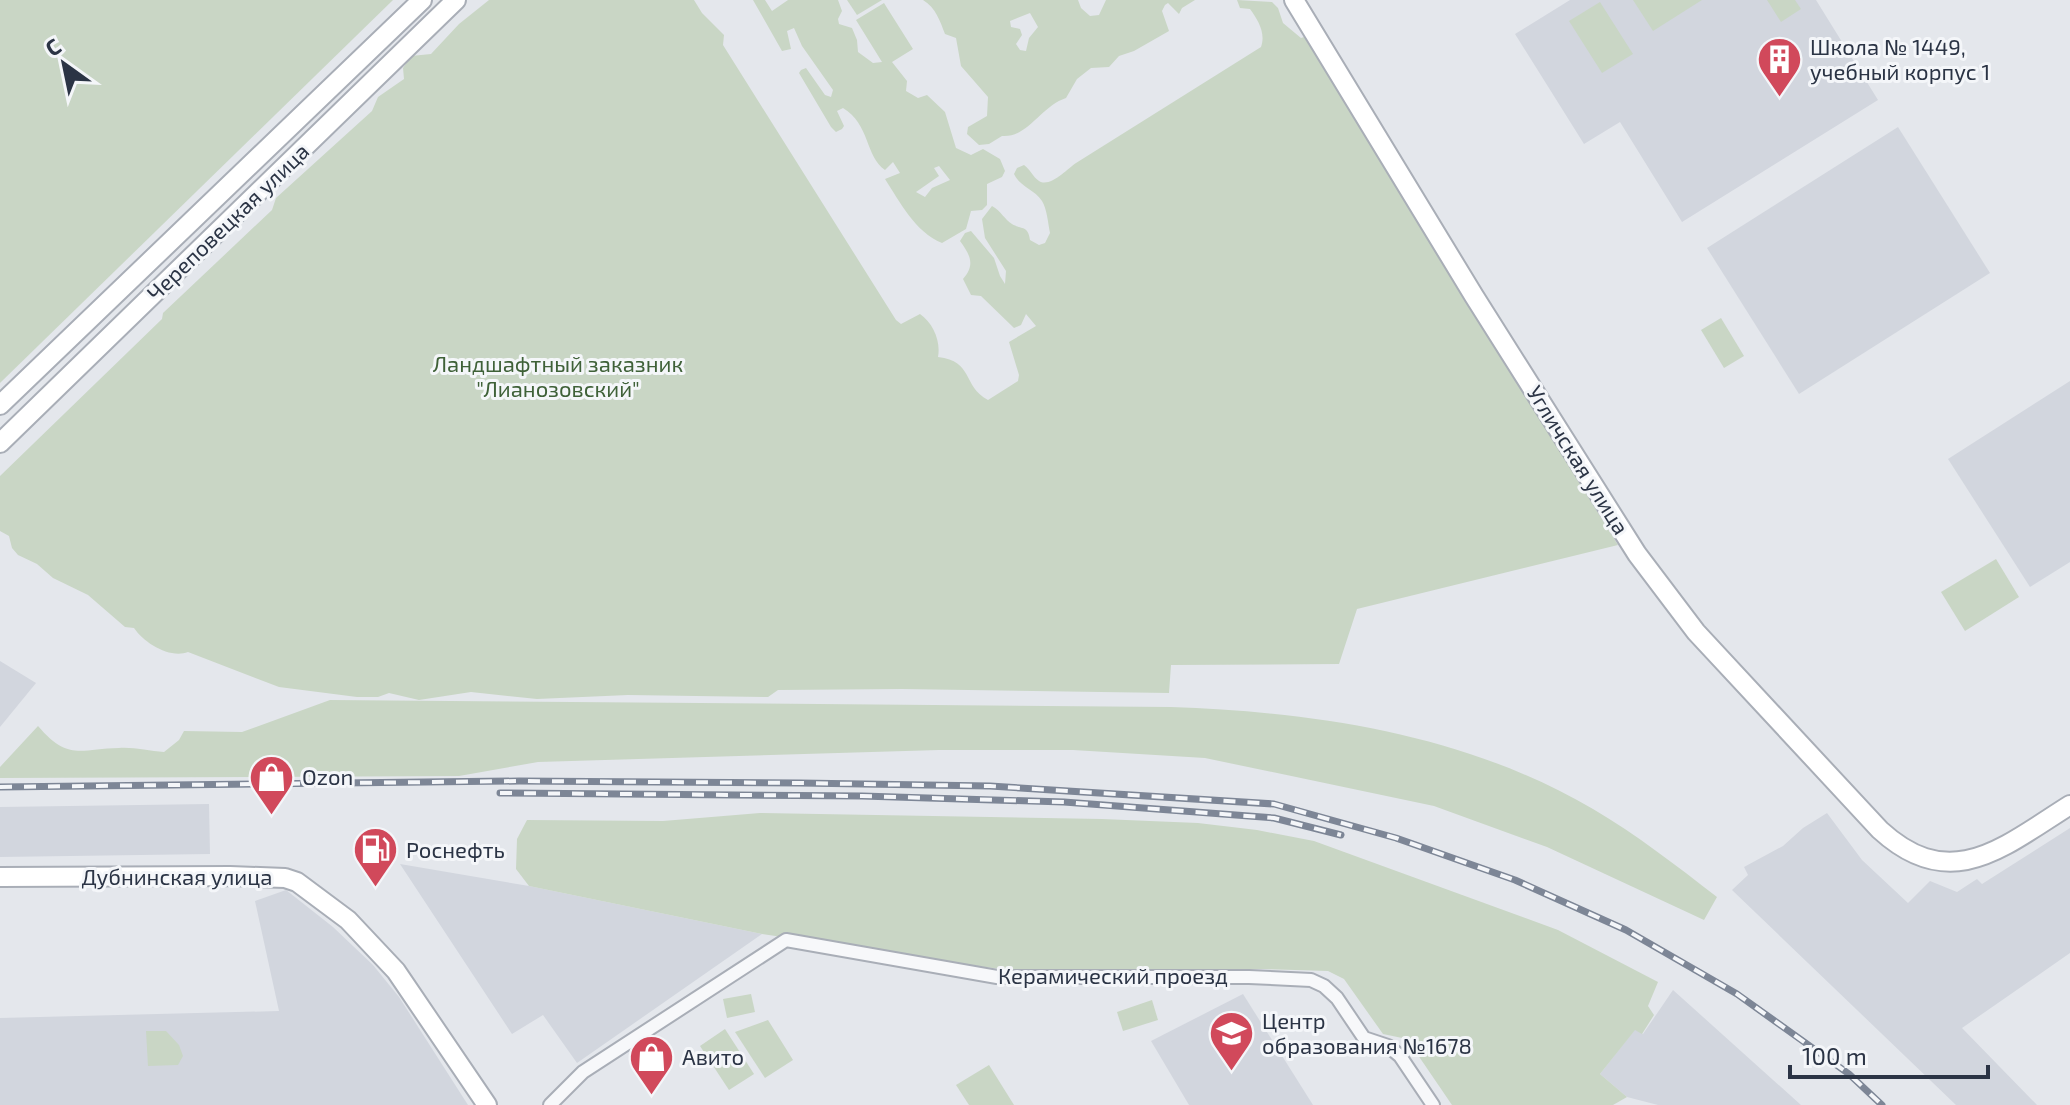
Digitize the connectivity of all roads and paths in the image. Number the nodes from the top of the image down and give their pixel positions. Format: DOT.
graph roads {
  1 [pos="422,0"];
  2 [pos="456,0"];
  3 [pos="1294,0"];
  4 [pos="0,405"];
  5 [pos="2,437"];
  6 [pos="2070,805"];
  7 [pos="0,877"];
  8 [pos="487,1105"];
  9 [pos="550,1105"];
  10 [pos="1433,1105"];
  1 -- 4 [label="street, Череповецкая улица"];
  2 -- 5 [label="street, Череповецкая улица"];
  3 -- 6 [label="street, Угличская улица"];
  7 -- 8 [label="street, Дубнинская улица"];
  9 -- 10 [label="street, Керамический проезд"];
}
